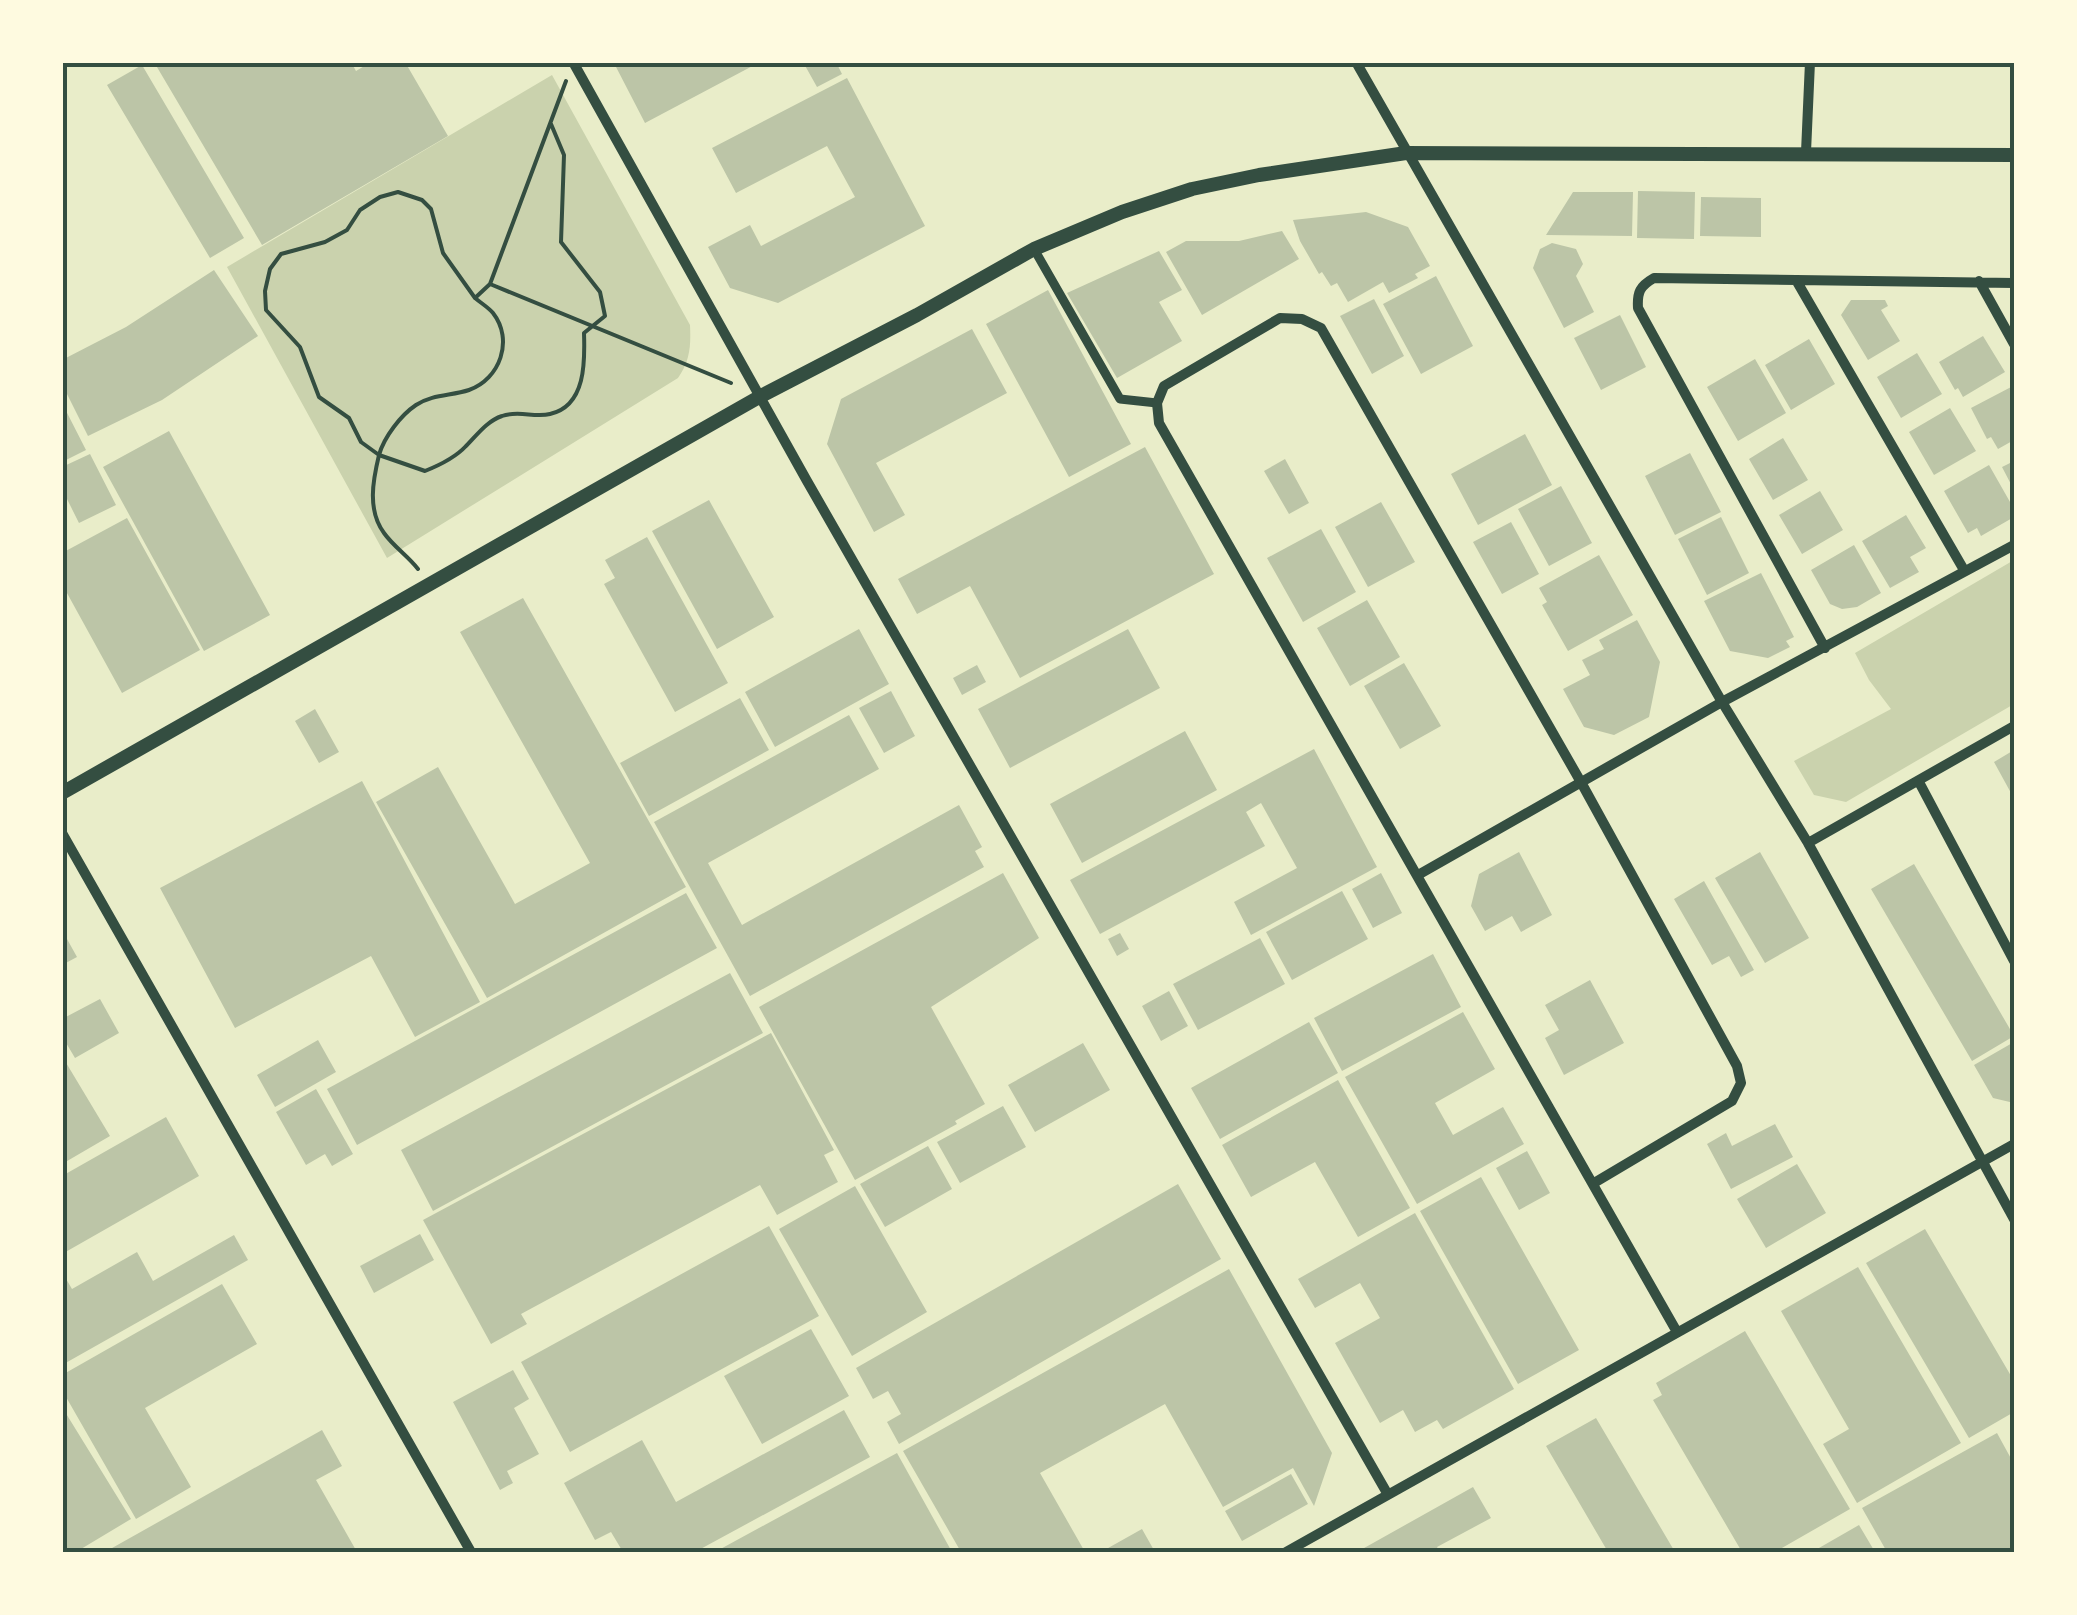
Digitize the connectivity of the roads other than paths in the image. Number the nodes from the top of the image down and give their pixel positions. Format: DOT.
graph roads {
  1 [pos="1356,62"];
  2 [pos="1810,62"];
  3 [pos="573,63"];
  4 [pos="1806,152"];
  5 [pos="1406,153"];
  6 [pos="2014,155"];
  7 [pos="1034,249"];
  8 [pos="1796,280"];
  9 [pos="1979,281"];
  10 [pos="2014,282"];
  11 [pos="2014,344"];
  12 [pos="762,396"];
  13 [pos="1158,403"];
  14 [pos="2014,545"];
  15 [pos="1964,570"];
  16 [pos="1825,648"];
  17 [pos="1722,702"];
  18 [pos="2014,726"];
  19 [pos="1919,782"];
  20 [pos="1582,784"];
  21 [pos="62,793"];
  22 [pos="62,833"];
  23 [pos="1808,844"];
  24 [pos="1418,875"];
  25 [pos="2014,961"];
  26 [pos="2014,1144"];
  27 [pos="1982,1164"];
  28 [pos="1594,1183"];
  29 [pos="2014,1219"];
  30 [pos="1677,1332"];
  31 [pos="1386,1493"];
  32 [pos="470,1552"];
  33 [pos="1286,1552"];
  1 -- 5 [label="street"];
  2 -- 4 [label="street"];
  3 -- 12 [label="street"];
  4 -- 5 [label="street"];
  4 -- 6 [label="street"];
  5 -- 7 [label="street"];
  5 -- 17 [label="street"];
  7 -- 12 [label="street"];
  7 -- 13 [label="street"];
  8 -- 9 [label="street"];
  8 -- 15 [label="street"];
  8 -- 16 [label="street"];
  9 -- 10 [label="street"];
  9 -- 11 [label="street"];
  12 -- 21 [label="street"];
  12 -- 31 [label="street"];
  13 -- 20 [label="street"];
  13 -- 24 [label="street"];
  14 -- 15 [label="street"];
  15 -- 16 [label="street"];
  16 -- 17 [label="street"];
  17 -- 20 [label="street"];
  17 -- 23 [label="street"];
  18 -- 19 [label="street"];
  19 -- 23 [label="street"];
  19 -- 25 [label="street"];
  20 -- 24 [label="street"];
  20 -- 28 [label="street"];
  22 -- 32 [label="street"];
  23 -- 27 [label="street"];
  24 -- 28 [label="street"];
  26 -- 27 [label="street"];
  27 -- 29 [label="street"];
  27 -- 30 [label="street"];
  28 -- 30 [label="street"];
  30 -- 31 [label="street"];
  31 -- 33 [label="street"];
}
